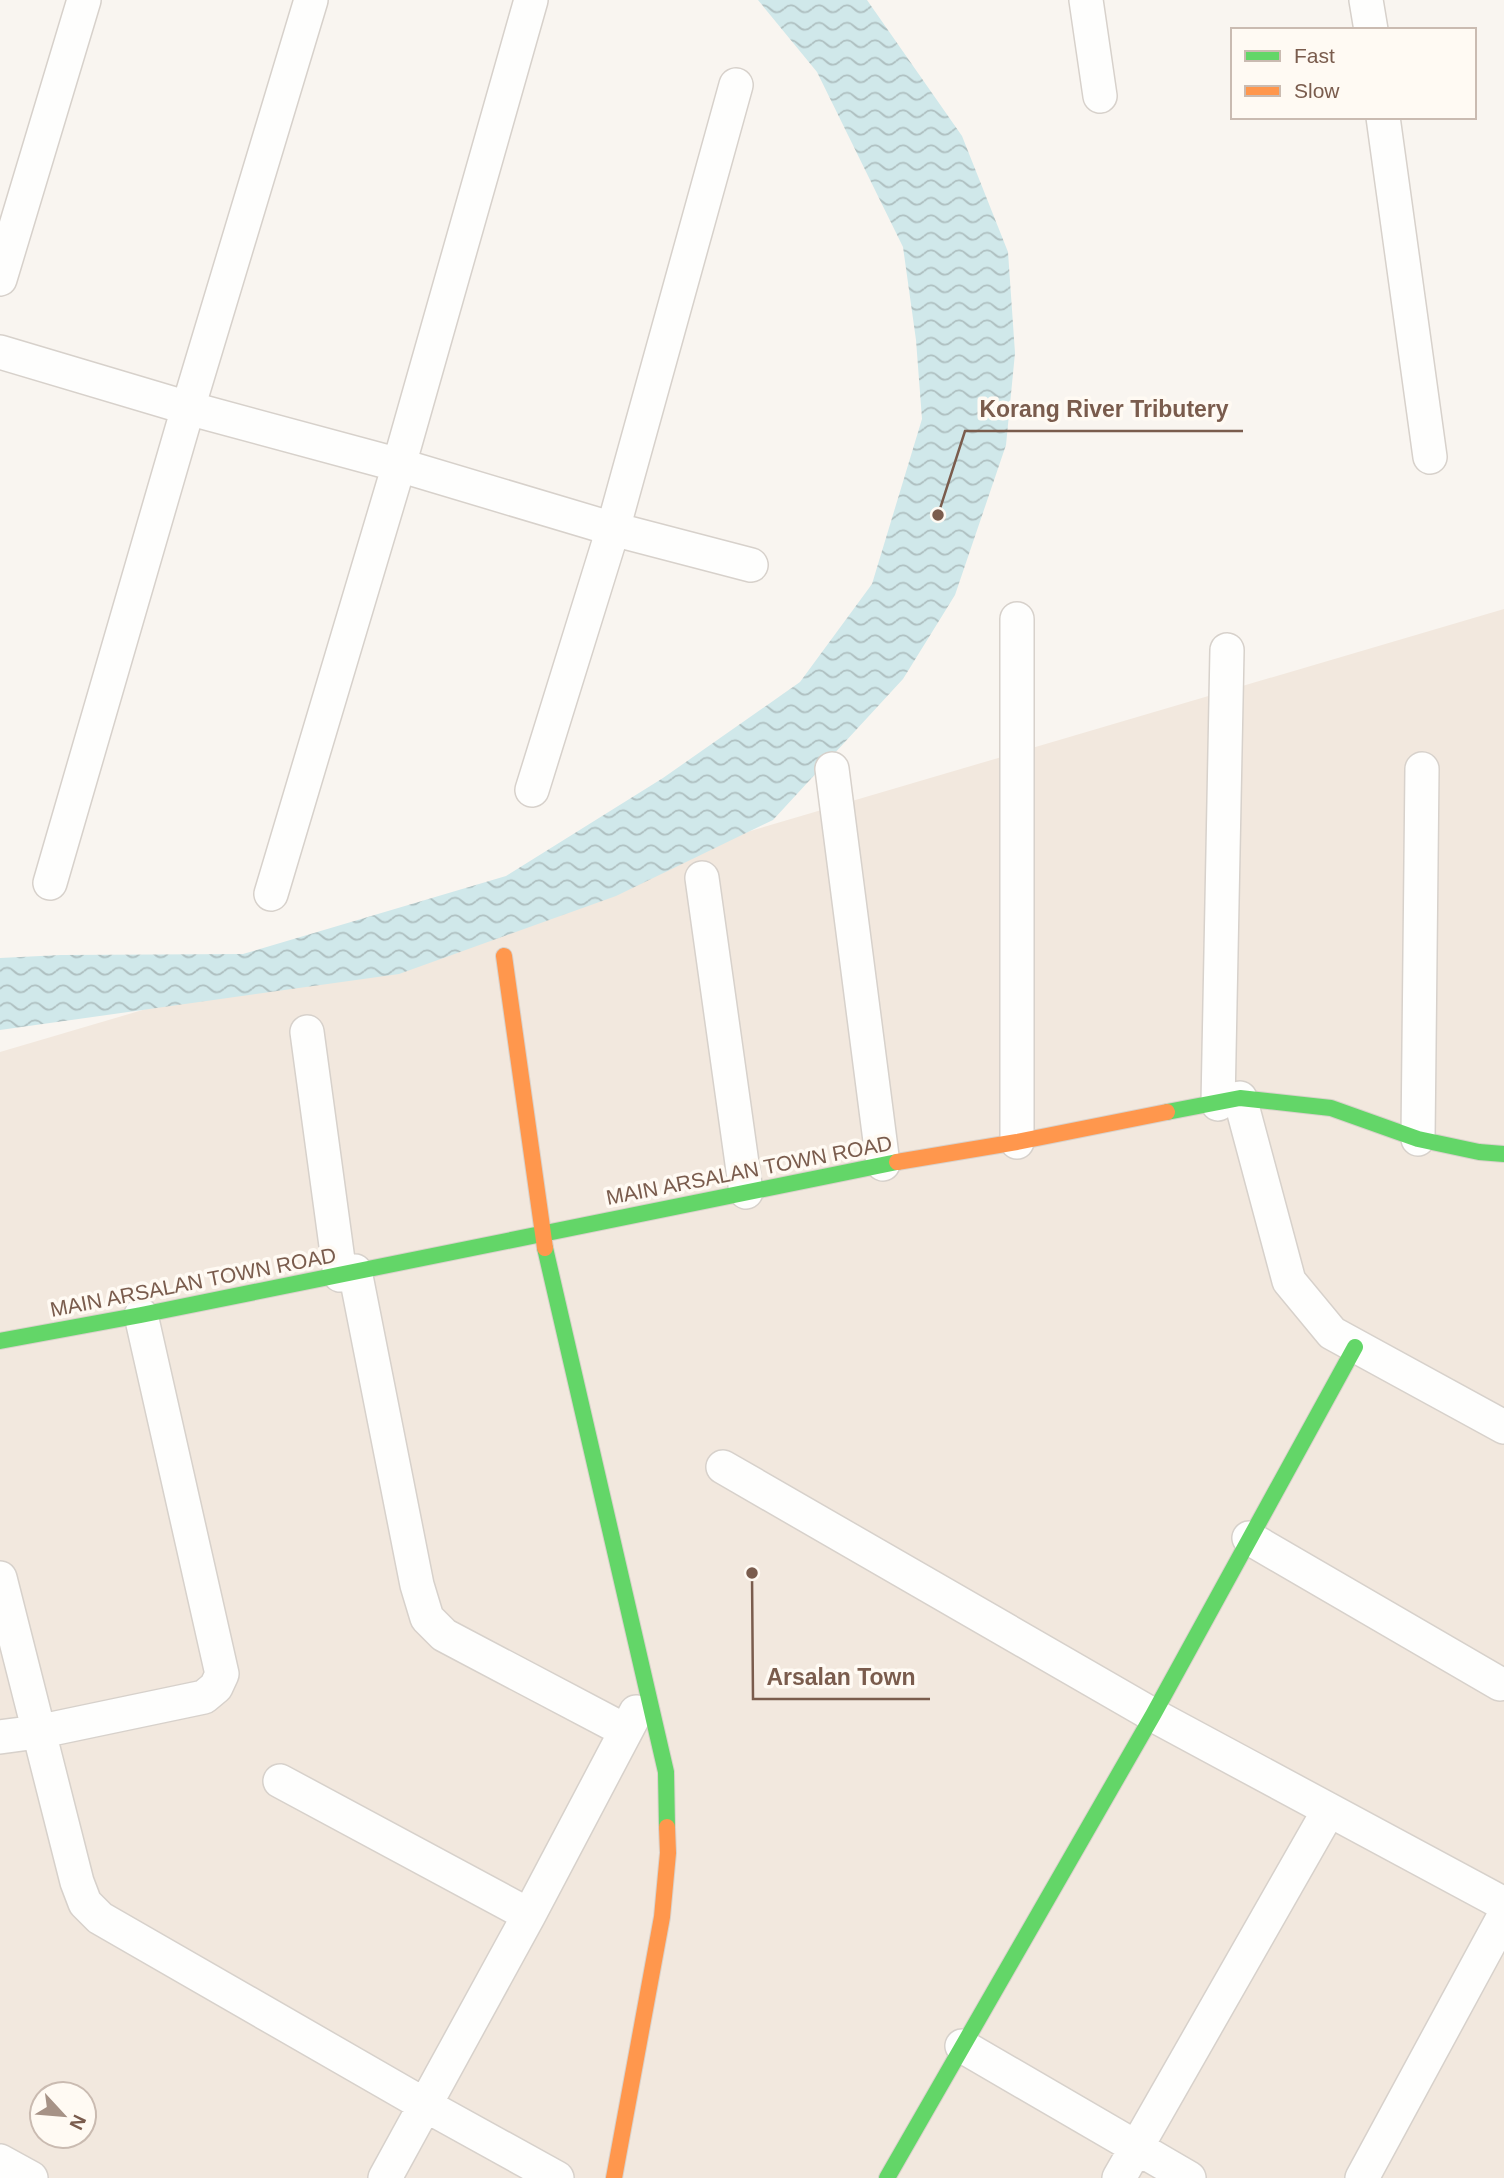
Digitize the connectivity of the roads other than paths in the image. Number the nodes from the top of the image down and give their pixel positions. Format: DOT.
graph roads {
  1 [pos="84,0"];
  2 [pos="311,0"];
  3 [pos="531,0"];
  4 [pos="1086,0"];
  5 [pos="1367,0"];
  6 [pos="1371,28"];
  7 [pos="736,85"];
  8 [pos="1100,96"];
  9 [pos="1383,119"];
  10 [pos="0,279"];
  11 [pos="0,352"];
  12 [pos="188,408"];
  13 [pos="1430,457"];
  14 [pos="399,465"];
  15 [pos="613,529"];
  16 [pos="751,565"];
  17 [pos="1017,618"];
  18 [pos="1227,650"];
  19 [pos="832,769"];
  20 [pos="1422,769"];
  21 [pos="532,790"];
  22 [pos="702,878"];
  23 [pos="50,883"];
  24 [pos="271,894"];
  25 [pos="503,956"];
  26 [pos="307,1032"];
  27 [pos="1229,1101"];
  28 [pos="1418,1139"];
  29 [pos="1017,1142"];
  30 [pos="1504,1154"];
  31 [pos="883,1164"];
  32 [pos="746,1192"];
  33 [pos="542,1233"];
  34 [pos="348,1273"];
  35 [pos="141,1315"];
  36 [pos="0,1341"];
  37 [pos="1354,1347"];
  38 [pos="1504,1427"];
  39 [pos="723,1467"];
  40 [pos="1249,1538"];
  41 [pos="0,1578"];
  42 [pos="1500,1684"];
  43 [pos="648,1692"];
  44 [pos="1153,1715"];
  45 [pos="626,1731"];
  46 [pos="37,1732"];
  47 [pos="0,1737"];
  48 [pos="280,1781"];
  49 [pos="1329,1810"];
  50 [pos="1504,1904"];
  51 [pos="529,1915"];
  52 [pos="1504,1916"];
  53 [pos="962,2046"];
  54 [pos="425,2105"];
  55 [pos="1136,2148"];
  56 [pos="0,2161"];
  57 [pos="31,2178"];
  58 [pos="385,2178"];
  59 [pos="558,2178"];
  60 [pos="614,2178"];
  61 [pos="887,2178"];
  62 [pos="1119,2178"];
  63 [pos="1189,2178"];
  64 [pos="1362,2178"];
  1 -- 10 [label="street"];
  2 -- 12 [label="street"];
  3 -- 14 [label="street"];
  4 -- 8 [label="street"];
  5 -- 6 [label="street"];
  7 -- 15 [label="street"];
  9 -- 13 [label="street"];
  11 -- 12 [label="street"];
  12 -- 14 [label="street"];
  12 -- 23 [label="street"];
  14 -- 15 [label="street"];
  14 -- 24 [label="street"];
  15 -- 16 [label="street"];
  15 -- 21 [label="street"];
  17 -- 29 [label="street"];
  18 -- 27 [label="street"];
  19 -- 31 [label="street"];
  20 -- 28 [label="street"];
  22 -- 32 [label="street"];
  25 -- 33 [label="street"];
  26 -- 34 [label="street"];
  27 -- 28 [label="street, MAIN ARSALAN TOWN ROAD"];
  27 -- 29 [label="street, MAIN ARSALAN TOWN ROAD"];
  27 -- 37 [label="street"];
  28 -- 30 [label="street, MAIN ARSALAN TOWN ROAD"];
  29 -- 31 [label="street, MAIN ARSALAN TOWN ROAD"];
  31 -- 32 [label="street, MAIN ARSALAN TOWN ROAD"];
  32 -- 33 [label="street, MAIN ARSALAN TOWN ROAD"];
  33 -- 34 [label="street, MAIN ARSALAN TOWN ROAD"];
  33 -- 43 [label="street"];
  34 -- 35 [label="street, MAIN ARSALAN TOWN ROAD"];
  34 -- 45 [label="street"];
  35 -- 36 [label="street, MAIN ARSALAN TOWN ROAD"];
  35 -- 46 [label="street"];
  37 -- 38 [label="street"];
  37 -- 40 [label="street"];
  39 -- 44 [label="street"];
  40 -- 42 [label="street"];
  40 -- 44 [label="street"];
  41 -- 46 [label="street"];
  43 -- 45 [label="street"];
  43 -- 60 [label="street"];
  44 -- 49 [label="street"];
  44 -- 53 [label="street"];
  45 -- 51 [label="street"];
  46 -- 47 [label="street"];
  46 -- 54 [label="street"];
  48 -- 51 [label="street"];
  49 -- 50 [label="street"];
  49 -- 55 [label="street"];
  51 -- 54 [label="street"];
  52 -- 64 [label="street"];
  53 -- 55 [label="street"];
  53 -- 61 [label="street"];
  54 -- 58 [label="street"];
  54 -- 59 [label="street"];
  55 -- 62 [label="street"];
  55 -- 63 [label="street"];
  56 -- 57 [label="street"];
}
